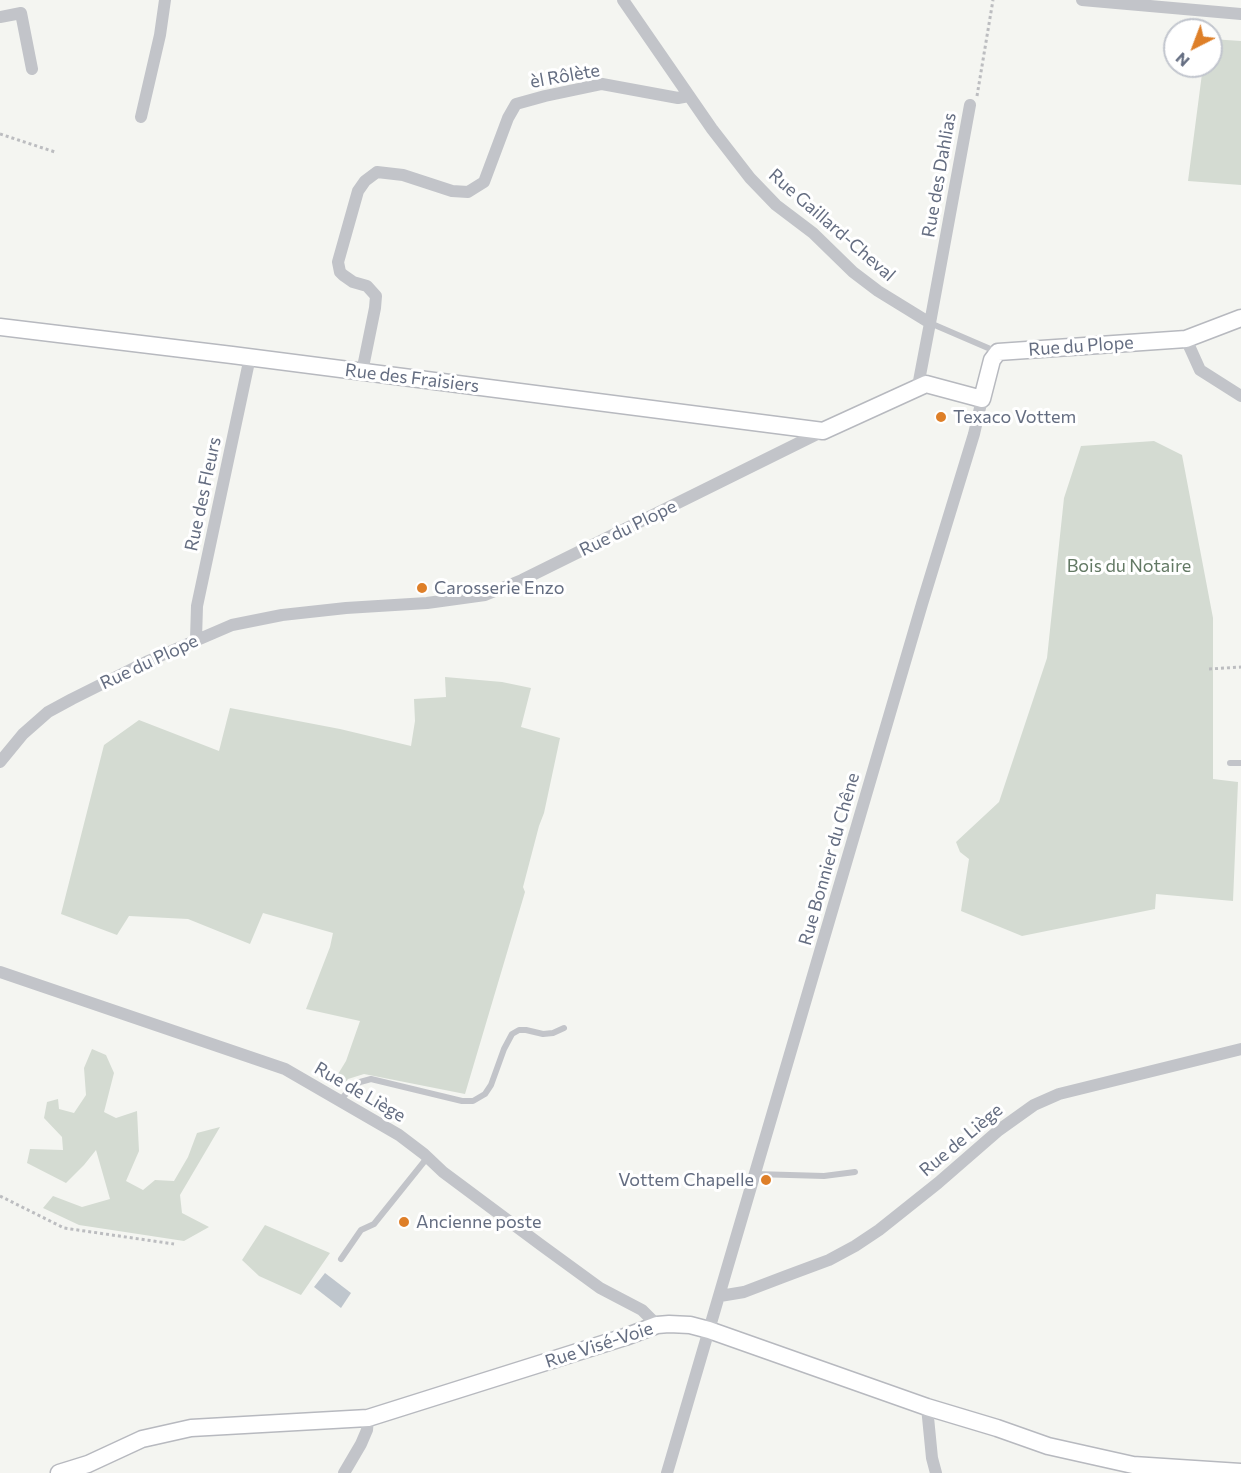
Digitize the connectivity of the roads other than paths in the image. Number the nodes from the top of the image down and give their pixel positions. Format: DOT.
graph roads {
  1 [pos="165,0"];
  2 [pos="623,0"];
  3 [pos="1082,0"];
  4 [pos="1241,14"];
  5 [pos="0,17"];
  6 [pos="32,69"];
  7 [pos="689,96"];
  8 [pos="970,105"];
  9 [pos="141,117"];
  10 [pos="1241,318"];
  11 [pos="930,323"];
  12 [pos="0,327"];
  13 [pos="1186,339"];
  14 [pos="999,352"];
  15 [pos="250,357"];
  16 [pos="362,372"];
  17 [pos="918,386"];
  18 [pos="1241,396"];
  19 [pos="982,399"];
  20 [pos="823,431"];
  21 [pos="196,639"];
  22 [pos="0,762"];
  23 [pos="1230,763"];
  24 [pos="1241,763"];
  25 [pos="0,972"];
  26 [pos="564,1028"];
  27 [pos="1241,1049"];
  28 [pos="340,1101"];
  29 [pos="428,1157"];
  30 [pos="855,1172"];
  31 [pos="755,1174"];
  32 [pos="342,1259"];
  33 [pos="720,1296"];
  34 [pos="657,1325"];
  35 [pos="710,1330"];
  36 [pos="927,1407"];
  37 [pos="368,1418"];
  38 [pos="1241,1472"];
  39 [pos="59,1473"];
  40 [pos="344,1473"];
  41 [pos="667,1473"];
  42 [pos="936,1473"];
  1 -- 9 [label="street"];
  2 -- 7 [label="street, Rue Gaillard-Cheval"];
  3 -- 4 [label="street"];
  5 -- 6 [label="street"];
  7 -- 11 [label="street, Rue Gaillard-Cheval"];
  7 -- 16 [label="street, èl Rôlète"];
  8 -- 11 [label="street, Rue des Dahlias"];
  10 -- 13 [label="street, Rue du Plope"];
  11 -- 14 [label="lane"];
  11 -- 17 [label="street"];
  12 -- 15 [label="street, Rue des Fraisiers"];
  13 -- 14 [label="street, Rue du Plope"];
  13 -- 18 [label="street"];
  14 -- 19 [label="street"];
  15 -- 16 [label="street, Rue des Fraisiers"];
  15 -- 21 [label="street, Rue des Fleurs"];
  16 -- 20 [label="street, Rue des Fraisiers"];
  17 -- 19 [label="street"];
  17 -- 20 [label="street, Rue du Plope"];
  19 -- 31 [label="street, Rue Bonnier du Chêne"];
  20 -- 21 [label="street, Rue du Plope"];
  21 -- 22 [label="street, Rue du Plope"];
  23 -- 24 [label="lane"];
  25 -- 28 [label="street, Rue de Liège"];
  26 -- 28 [label="lane"];
  27 -- 33 [label="street, Rue de Liège"];
  28 -- 29 [label="street, Rue de Liège"];
  29 -- 32 [label="lane"];
  29 -- 34 [label="street, Rue de Liège"];
  30 -- 31 [label="lane"];
  31 -- 33 [label="street, Rue Bonnier du Chêne"];
  33 -- 35 [label="street, Rue Bonnier du Chêne"];
  34 -- 35 [label="street, Rue Visé-Voie"];
  34 -- 37 [label="street, Rue Visé-Voie"];
  35 -- 36 [label="street, Rue Visé-Voie"];
  35 -- 41 [label="street, Rue Bonnier du Chêne"];
  36 -- 38 [label="street, Rue Visé-Voie"];
  36 -- 42 [label="street"];
  37 -- 39 [label="street, Rue Visé-Voie"];
  37 -- 40 [label="street"];
}
